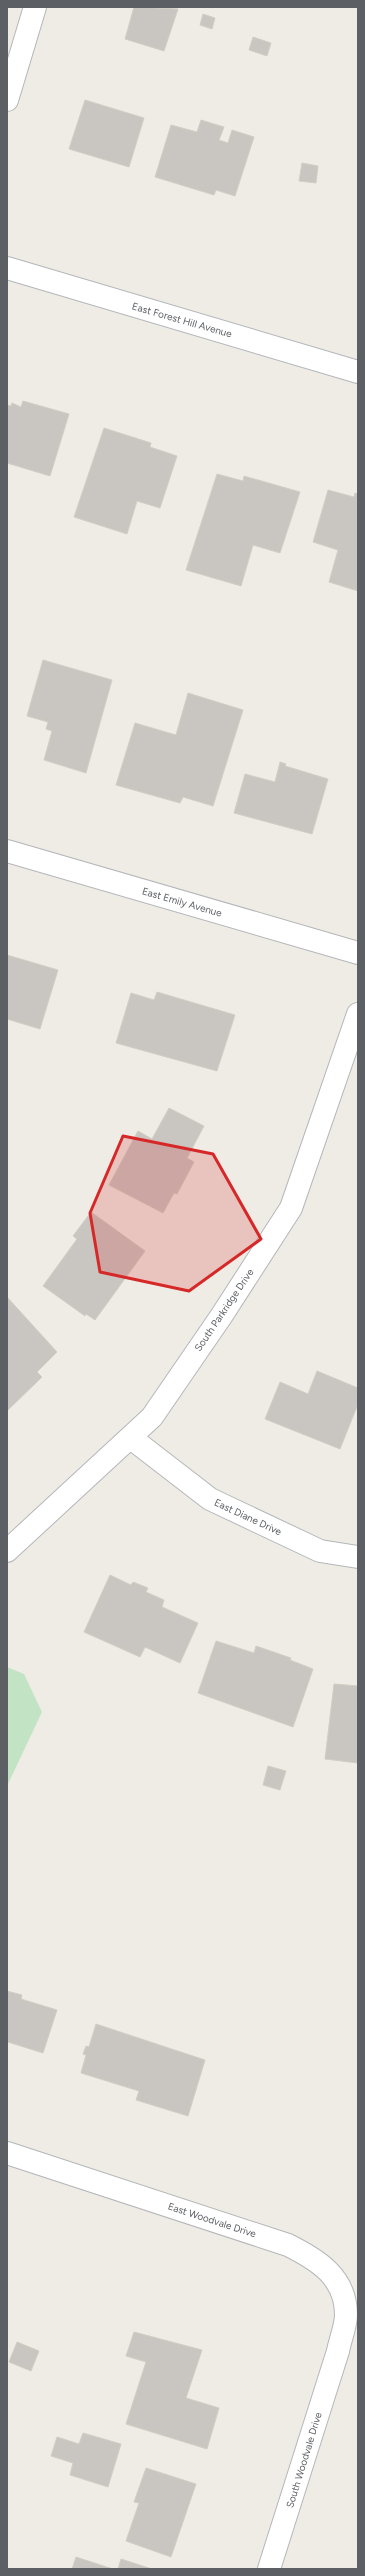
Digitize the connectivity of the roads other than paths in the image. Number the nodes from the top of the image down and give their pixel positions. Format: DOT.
graph roads {
  1 [pos="35,7"];
  2 [pos="7,100"];
  3 [pos="7,268"];
  4 [pos="358,372"];
  5 [pos="7,851"];
  6 [pos="358,953"];
  7 [pos="358,1014"];
  8 [pos="131,1438"];
  9 [pos="7,1551"];
  10 [pos="358,1557"];
  11 [pos="7,2153"];
  12 [pos="338,2351"];
  13 [pos="269,2569"];
  1 -- 2 [label="street"];
  3 -- 4 [label="street, East Forest Hill Avenue"];
  5 -- 6 [label="street, East Emily Avenue"];
  7 -- 8 [label="street, South Parkridge Drive"];
  8 -- 9 [label="street, South Parkridge Drive"];
  8 -- 10 [label="street, East Diane Drive"];
  11 -- 12 [label="street, East Woodvale Drive"];
  12 -- 13 [label="street, South Woodvale Drive"];
}
